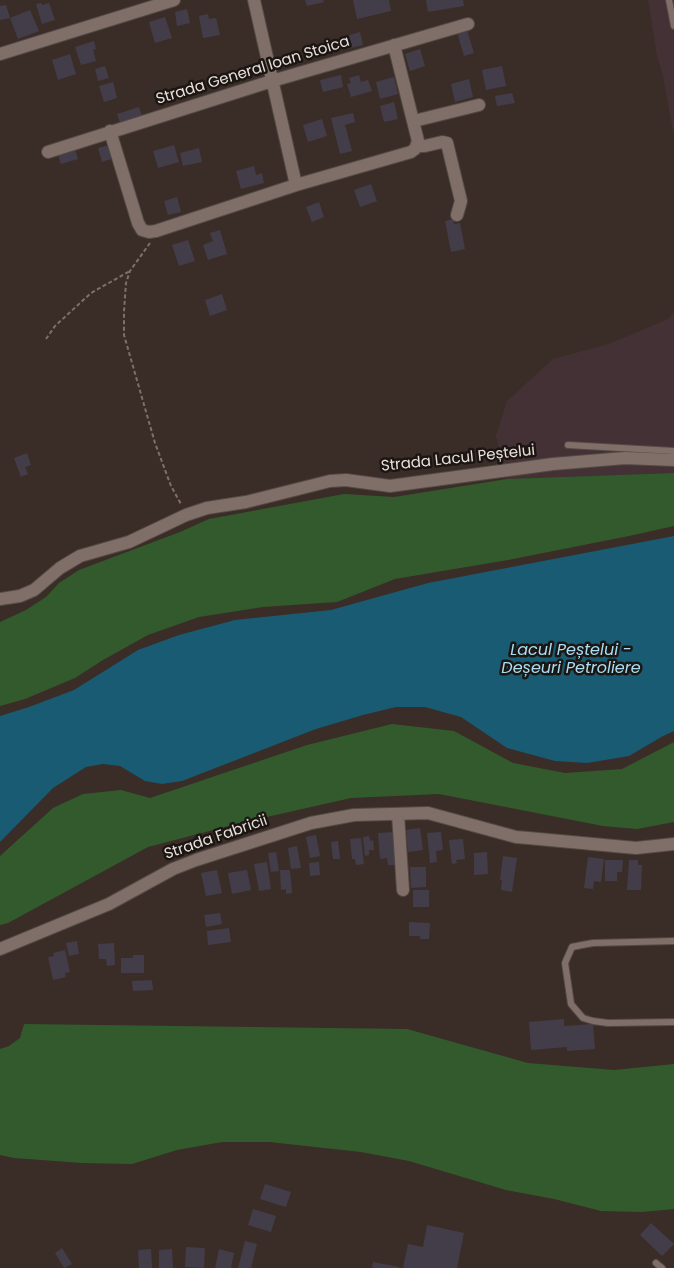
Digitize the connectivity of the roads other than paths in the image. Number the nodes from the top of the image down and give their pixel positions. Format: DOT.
graph roads {
  1 [pos="174,0"];
  2 [pos="254,0"];
  3 [pos="669,0"];
  4 [pos="468,24"];
  5 [pos="674,26"];
  6 [pos="394,45"];
  7 [pos="0,54"];
  8 [pos="272,81"];
  9 [pos="479,106"];
  10 [pos="414,121"];
  11 [pos="110,131"];
  12 [pos="418,146"];
  13 [pos="48,152"];
  14 [pos="296,185"];
  15 [pos="458,215"];
  16 [pos="568,446"];
  17 [pos="674,451"];
  18 [pos="674,460"];
  19 [pos="0,599"];
  20 [pos="398,814"];
  21 [pos="674,844"];
  22 [pos="403,890"];
  23 [pos="674,941"];
  24 [pos="0,949"];
  25 [pos="674,1022"];
  26 [pos="656,1263"];
  27 [pos="662,1268"];
  1 -- 7 [label="street"];
  2 -- 8 [label="street"];
  3 -- 5 [label="lane"];
  4 -- 6 [label="street, Strada General Ioan Stoica"];
  6 -- 8 [label="street, Strada General Ioan Stoica"];
  6 -- 10 [label="street"];
  8 -- 11 [label="street, Strada General Ioan Stoica"];
  8 -- 14 [label="street"];
  9 -- 10 [label="street"];
  10 -- 12 [label="street"];
  11 -- 13 [label="street, Strada General Ioan Stoica"];
  11 -- 14 [label="street"];
  12 -- 14 [label="street"];
  12 -- 15 [label="street"];
  16 -- 17 [label="lane"];
  18 -- 19 [label="street, Strada Lacul Peștelui"];
  20 -- 21 [label="street, Strada Fabricii"];
  20 -- 22 [label="street"];
  20 -- 24 [label="street, Strada Fabricii"];
  23 -- 25 [label="lane"];
  26 -- 27 [label="lane"];
}
